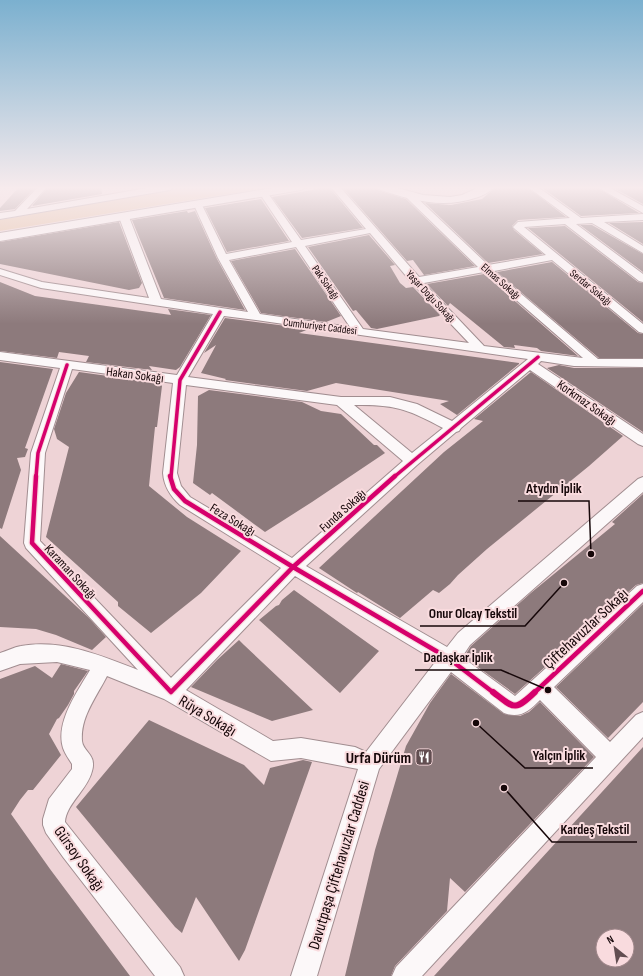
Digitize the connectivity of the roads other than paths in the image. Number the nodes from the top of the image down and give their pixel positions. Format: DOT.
graph roads {
  1 [pos="28,233"];
  2 [pos="130,233"];
  3 [pos="211,233"];
  4 [pos="292,233"];
  5 [pos="361,233"];
  6 [pos="376,233"];
  7 [pos="448,233"];
  8 [pos="523,233"];
  9 [pos="582,233"];
  10 [pos="614,233"];
  11 [pos="0,237"];
  12 [pos="300,244"];
  13 [pos="643,250"];
  14 [pos="554,257"];
  15 [pos="223,258"];
  16 [pos="486,269"];
  17 [pos="0,272"];
  18 [pos="643,279"];
  19 [pos="416,281"];
  20 [pos="156,302"];
  21 [pos="220,312"];
  22 [pos="256,317"];
  23 [pos="643,330"];
  24 [pos="359,331"];
  25 [pos="481,349"];
  26 [pos="0,356"];
  27 [pos="534,360"];
  28 [pos="596,363"];
  29 [pos="643,363"];
  30 [pos="67,365"];
  31 [pos="180,380"];
  32 [pos="341,401"];
  33 [pos="454,428"];
  34 [pos="643,441"];
  35 [pos="412,461"];
  36 [pos="643,483"];
  37 [pos="293,567"];
  38 [pos="643,591"];
  39 [pos="448,658"];
  40 [pos="0,662"];
  41 [pos="102,665"];
  42 [pos="540,686"];
  43 [pos="171,692"];
  44 [pos="643,722"];
  45 [pos="610,756"];
  46 [pos="370,764"];
  47 [pos="171,976"];
  48 [pos="304,976"];
  49 [pos="405,976"];
  1 -- 11 [label="main road"];
  2 -- 20 [label="street"];
  3 -- 15 [label="street"];
  4 -- 12 [label="street, Pak Sokağı"];
  5 -- 12 [label="street"];
  6 -- 19 [label="street, Yaşar Doğu Sokağı"];
  7 -- 16 [label="street, Elmas Sokağı"];
  8 -- 14 [label="street, Serdar Sokağı"];
  9 -- 18 [label="street"];
  10 -- 13 [label="street"];
  12 -- 15 [label="street"];
  12 -- 24 [label="street, Pak Sokağı"];
  14 -- 16 [label="street"];
  14 -- 23 [label="street, Serdar Sokağı"];
  15 -- 22 [label="street"];
  16 -- 19 [label="street"];
  16 -- 28 [label="street, Elmas Sokağı"];
  17 -- 20 [label="street, Cumhuriyet Caddesi"];
  19 -- 25 [label="street, Yaşar Doğu Sokağı"];
  20 -- 21 [label="street, Cumhuriyet Caddesi"];
  21 -- 22 [label="street, Cumhuriyet Caddesi"];
  21 -- 31 [label="street, Feza Sokağı"];
  22 -- 24 [label="street, Cumhuriyet Caddesi"];
  24 -- 25 [label="street, Cumhuriyet Caddesi"];
  25 -- 27 [label="street, Cumhuriyet Caddesi"];
  26 -- 30 [label="street, Hakan Sokağı"];
  27 -- 28 [label="street, Cumhuriyet Caddesi"];
  27 -- 33 [label="street, Funda Sokağı"];
  27 -- 34 [label="street, Korkmaz Sokağı"];
  28 -- 29 [label="street, Cumhuriyet Caddesi"];
  30 -- 31 [label="street, Hakan Sokağı"];
  30 -- 43 [label="street, Karaman Sokağı"];
  31 -- 32 [label="street, Hakan Sokağı"];
  31 -- 37 [label="street, Feza Sokağı"];
  32 -- 33 [label="street, Hakan Sokağı"];
  32 -- 35 [label="street"];
  33 -- 35 [label="street, Funda Sokağı"];
  35 -- 37 [label="street, Funda Sokağı"];
  36 -- 39 [label="street, Davutpaşa Çiftehavuzlar Caddesi"];
  37 -- 39 [label="street, Feza Sokağı"];
  37 -- 43 [label="street, Funda Sokağı"];
  38 -- 42 [label="street, Çiftehavuzlar Sokağı"];
  39 -- 42 [label="street, Çiftehavuzlar Sokağı"];
  39 -- 46 [label="street, Davutpaşa Çiftehavuzlar Caddesi"];
  40 -- 41 [label="street, Rüya Sokağı"];
  41 -- 43 [label="street, Rüya Sokağı"];
  41 -- 47 [label="street, Gürsoy Sokağı"];
  42 -- 45 [label="street"];
  43 -- 46 [label="street, Rüya Sokağı"];
  44 -- 45 [label="street"];
  45 -- 49 [label="street"];
  46 -- 48 [label="street, Davutpaşa Çiftehavuzlar Caddesi"];
}
